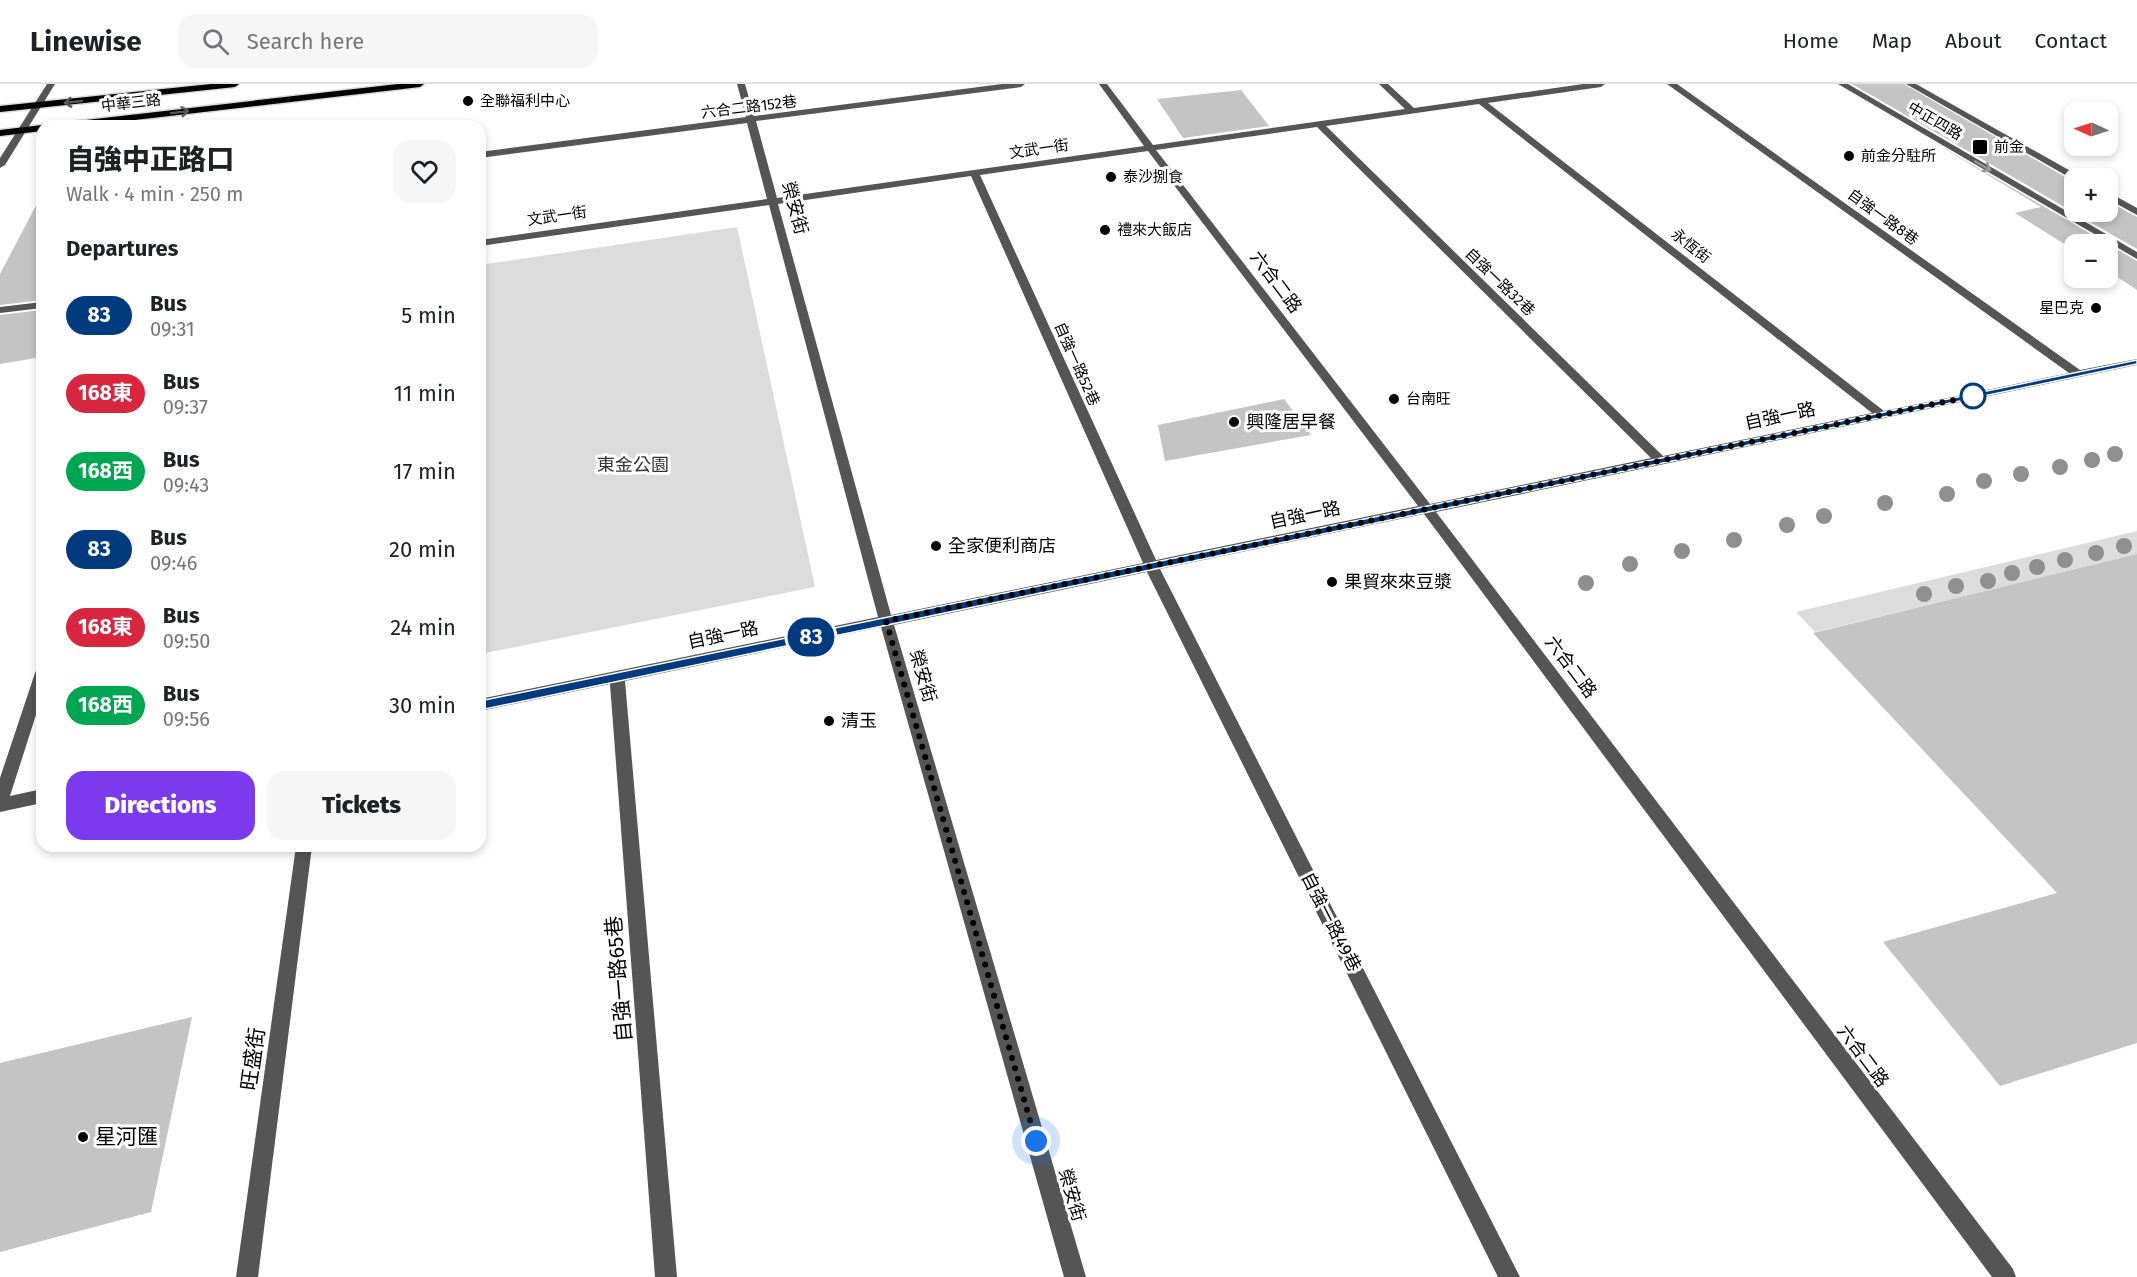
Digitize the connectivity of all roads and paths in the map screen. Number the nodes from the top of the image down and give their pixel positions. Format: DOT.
graph roads {
  1 [pos="51,84"];
  2 [pos="235,84"];
  3 [pos="420,84"];
  4 [pos="741,84"];
  5 [pos="1021,84"];
  6 [pos="1104,84"];
  7 [pos="1383,84"];
  8 [pos="1601,84"];
  9 [pos="1671,84"];
  10 [pos="1842,84"];
  11 [pos="1910,84"];
  12 [pos="1481,101"];
  13 [pos="38,105"];
  14 [pos="0,109"];
  15 [pos="1412,111"];
  16 [pos="111,120"];
  17 [pos="752,121"];
  18 [pos="1318,124"];
  19 [pos="36,129"];
  20 [pos="22,130"];
  21 [pos="0,133"];
  22 [pos="1150,148"];
  23 [pos="486,154"];
  24 [pos="0,165"];
  25 [pos="2064,170"];
  26 [pos="974,173"];
  27 [pos="773,201"];
  28 [pos="2118,201"];
  29 [pos="2137,212"];
  30 [pos="486,242"];
  31 [pos="2137,256"];
  32 [pos="36,305"];
  33 [pos="0,310"];
  34 [pos="2137,362"];
  35 [pos="2078,374"];
  36 [pos="1882,415"];
  37 [pos="1661,461"];
  38 [pos="1425,510"];
  39 [pos="1152,567"];
  40 [pos="886,621"];
  41 [pos="617,677"];
  42 [pos="36,692"];
  43 [pos="486,704"];
  44 [pos="36,797"];
  45 [pos="0,804"];
  46 [pos="303,852"];
  47 [pos="247,1277"];
  48 [pos="666,1277"];
  49 [pos="1075,1277"];
  50 [pos="1509,1277"];
  51 [pos="2005,1277"];
  1 -- 13 [label="street"];
  2 -- 13 [label="main road, 中華三路, one-way"];
  16 -- 3 [label="main road, 中華三路, one-way"];
  4 -- 17 [label="street, 榮安街"];
  5 -- 17 [label="street, 六合二路152巷"];
  6 -- 22 [label="street, 六合二路"];
  7 -- 15 [label="street"];
  8 -- 12 [label="street, 文武一街"];
  9 -- 35 [label="street, 自強一路8巷"];
  10 -- 31 [label="street, 中正四路, one-way"];
  11 -- 25 [label="street, 中正四路"];
  12 -- 15 [label="street, 文武一街"];
  12 -- 36 [label="street, 永恆街"];
  13 -- 14 [label="main road, 中華三路"];
  13 -- 20 [label="street"];
  15 -- 18 [label="street, 文武一街"];
  17 -- 23 [label="street, 六合二路152巷"];
  17 -- 27 [label="street, 榮安街"];
  18 -- 22 [label="street, 文武一街"];
  18 -- 37 [label="street, 自強一路32巷"];
  19 -- 20 [label="main road"];
  20 -- 21 [label="main road"];
  20 -- 24 [label="street"];
  22 -- 26 [label="street, 文武一街"];
  22 -- 38 [label="street, 六合二路"];
  26 -- 27 [label="street, 文武一街"];
  26 -- 39 [label="street, 自強一路52巷"];
  27 -- 30 [label="street, 文武一街"];
  27 -- 40 [label="street, 榮安街"];
  28 -- 29 [label="street"];
  32 -- 33 [label="street"];
  34 -- 35 [label="street, 自強一路"];
  35 -- 36 [label="street, 自強一路"];
  36 -- 37 [label="street, 自強一路"];
  37 -- 38 [label="street, 自強一路"];
  38 -- 39 [label="street, 自強一路"];
  38 -- 51 [label="street, 六合二路"];
  39 -- 40 [label="street, 自強一路"];
  39 -- 50 [label="street, 自強一路49巷"];
  40 -- 41 [label="street, 自強一路"];
  40 -- 49 [label="street, 榮安街"];
  41 -- 43 [label="street, 自強一路"];
  41 -- 48 [label="street, 自強一路65巷"];
  42 -- 45 [label="street"];
  44 -- 45 [label="street"];
  46 -- 47 [label="street, 旺盛街"];
}
